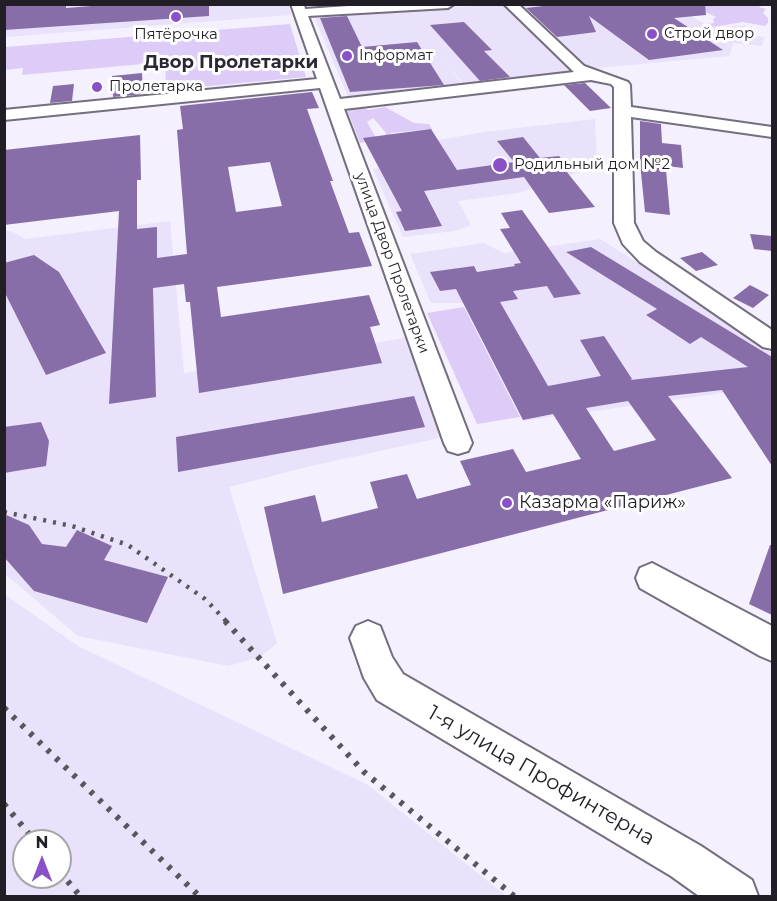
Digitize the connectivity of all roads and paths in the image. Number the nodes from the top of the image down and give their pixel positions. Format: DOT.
graph roads {
  1 [pos="448,4"];
  2 [pos="510,4"];
  3 [pos="298,9"];
  4 [pos="591,75"];
  5 [pos="326,83"];
  6 [pos="334,105"];
  7 [pos="621,111"];
  8 [pos="4,115"];
  9 [pos="772,132"];
  10 [pos="772,341"];
  11 [pos="458,443"];
  12 [pos="652,578"];
  13 [pos="368,638"];
  14 [pos="772,644"];
  15 [pos="736,897"];
  1 -- 3 [label="street"];
  2 -- 4 [label="street"];
  3 -- 5 [label="street, улица Двор Пролетарки"];
  4 -- 6 [label="street"];
  4 -- 7 [label="street"];
  5 -- 6 [label="street, улица Двор Пролетарки"];
  5 -- 8 [label="street"];
  6 -- 11 [label="street, улица Двор Пролетарки"];
  7 -- 9 [label="street"];
  7 -- 10 [label="street"];
  12 -- 14 [label="street"];
  13 -- 15 [label="street, 1-я улица Профинтерна"];
}
